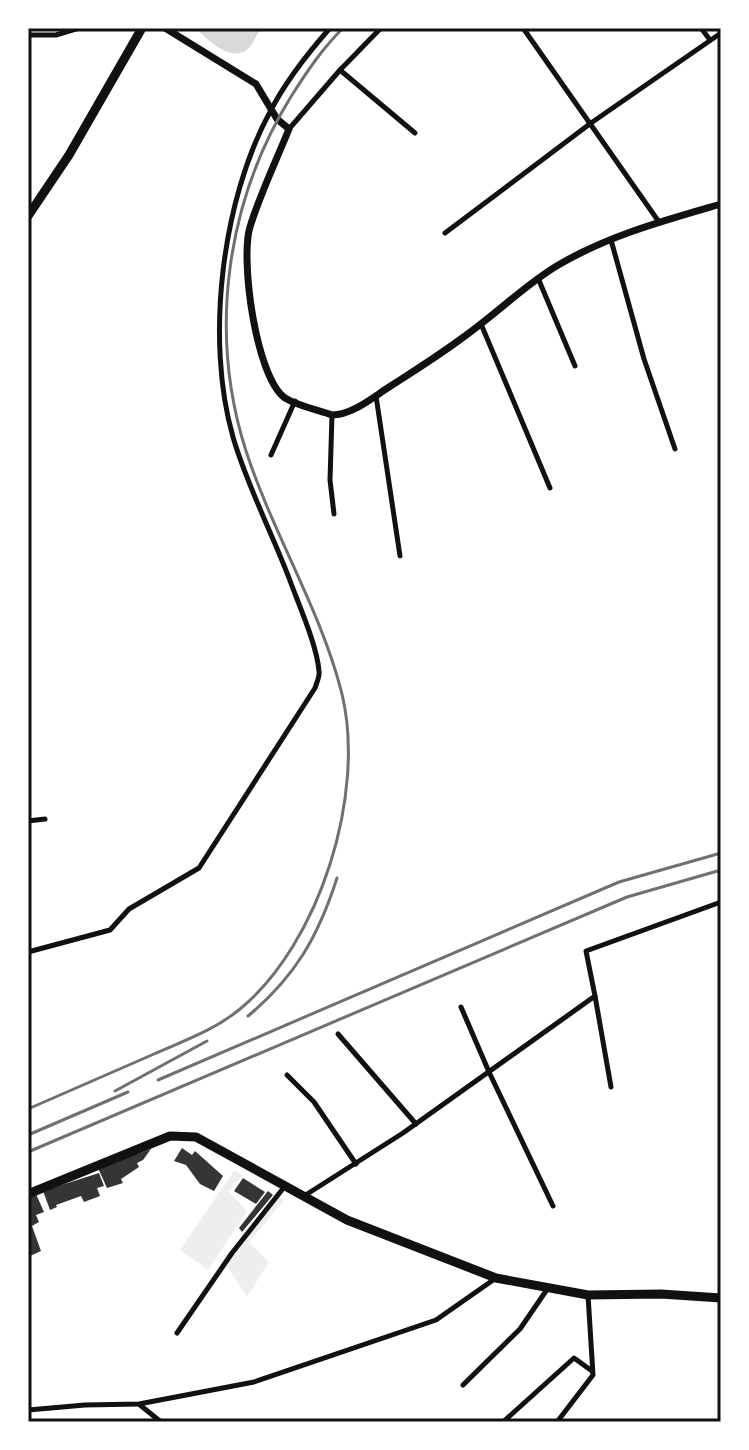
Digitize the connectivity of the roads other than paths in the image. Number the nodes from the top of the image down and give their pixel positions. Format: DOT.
graph roads {
  1 [pos="79,28"];
  2 [pos="142,28"];
  3 [pos="165,28"];
  4 [pos="330,28"];
  5 [pos="381,28"];
  6 [pos="523,28"];
  7 [pos="701,28"];
  8 [pos="721,33"];
  9 [pos="28,35"];
  10 [pos="710,40"];
  11 [pos="340,70"];
  12 [pos="271,108"];
  13 [pos="591,123"];
  14 [pos="289,129"];
  15 [pos="415,133"];
  16 [pos="721,204"];
  17 [pos="28,216"];
  18 [pos="659,222"];
  19 [pos="445,233"];
  20 [pos="611,240"];
  21 [pos="538,277"];
  22 [pos="481,324"];
  23 [pos="575,366"];
  24 [pos="376,396"];
  25 [pos="295,401"];
  26 [pos="332,415"];
  27 [pos="675,449"];
  28 [pos="271,455"];
  29 [pos="550,488"];
  30 [pos="334,514"];
  31 [pos="400,556"];
  32 [pos="45,819"];
  33 [pos="28,821"];
  34 [pos="721,902"];
  35 [pos="28,952"];
  36 [pos="595,996"];
  37 [pos="461,1007"];
  38 [pos="338,1034"];
  39 [pos="489,1072"];
  40 [pos="287,1075"];
  41 [pos="611,1087"];
  42 [pos="416,1124"];
  43 [pos="356,1164"];
  44 [pos="285,1186"];
  45 [pos="28,1194"];
  46 [pos="303,1196"];
  47 [pos="553,1206"];
  48 [pos="496,1278"];
  49 [pos="548,1288"];
  50 [pos="588,1295"];
  51 [pos="721,1298"];
  52 [pos="177,1333"];
  53 [pos="592,1371"];
  54 [pos="463,1385"];
  55 [pos="139,1404"];
  56 [pos="28,1410"];
  57 [pos="161,1422"];
  58 [pos="503,1422"];
  59 [pos="557,1422"];
  1 -- 9 [label="street"];
  2 -- 17 [label="main road"];
  3 -- 12 [label="street"];
  4 -- 12 [label="street"];
  5 -- 11 [label="street"];
  6 -- 13 [label="street"];
  7 -- 10 [label="street"];
  8 -- 10 [label="street"];
  10 -- 13 [label="street"];
  11 -- 14 [label="street"];
  11 -- 15 [label="street"];
  12 -- 14 [label="street"];
  12 -- 35 [label="street"];
  13 -- 18 [label="street"];
  13 -- 19 [label="street"];
  14 -- 25 [label="street"];
  16 -- 18 [label="street"];
  18 -- 20 [label="street"];
  20 -- 21 [label="street"];
  20 -- 27 [label="street"];
  21 -- 22 [label="street"];
  21 -- 23 [label="street"];
  22 -- 24 [label="street"];
  22 -- 29 [label="street"];
  24 -- 26 [label="street"];
  24 -- 31 [label="street"];
  25 -- 26 [label="street"];
  25 -- 28 [label="street"];
  26 -- 30 [label="street"];
  32 -- 33 [label="street"];
  34 -- 36 [label="street"];
  36 -- 39 [label="street"];
  36 -- 41 [label="street"];
  37 -- 39 [label="street"];
  38 -- 42 [label="street"];
  39 -- 42 [label="street"];
  39 -- 47 [label="street"];
  40 -- 43 [label="street"];
  42 -- 43 [label="street"];
  43 -- 46 [label="street"];
  44 -- 45 [label="main road"];
  44 -- 46 [label="main road"];
  44 -- 52 [label="street"];
  46 -- 48 [label="main road"];
  48 -- 49 [label="main road"];
  48 -- 55 [label="street"];
  49 -- 50 [label="main road"];
  49 -- 54 [label="street"];
  50 -- 51 [label="main road"];
  50 -- 53 [label="street"];
  53 -- 58 [label="street"];
  53 -- 59 [label="street"];
  55 -- 56 [label="street"];
  55 -- 57 [label="street"];
}
